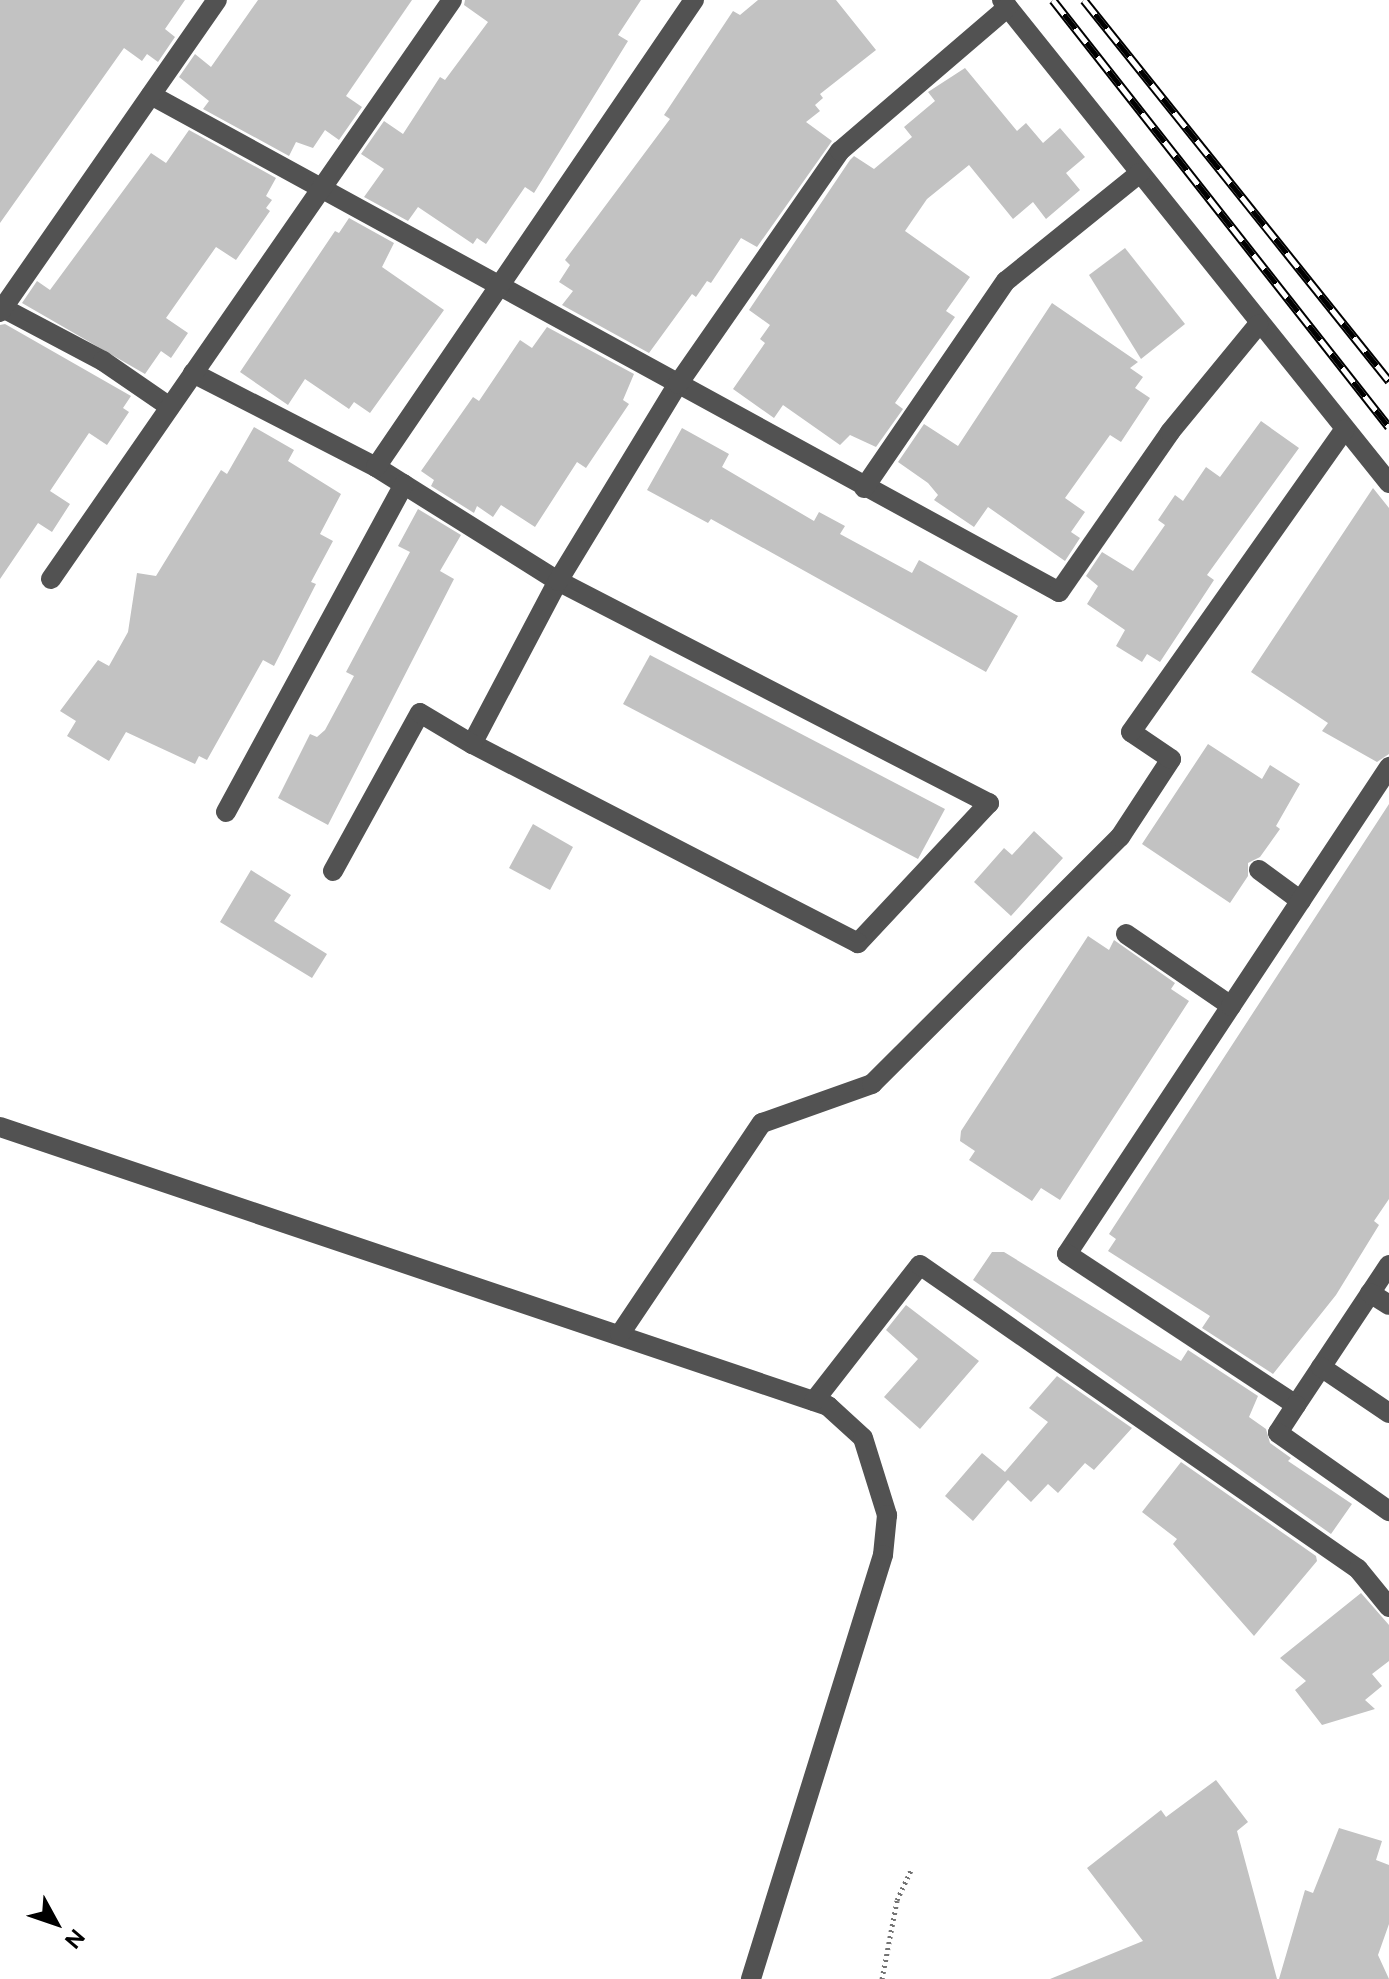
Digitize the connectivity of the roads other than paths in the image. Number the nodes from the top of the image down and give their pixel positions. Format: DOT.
graph roads {
  1 [pos="217,0"];
  2 [pos="452,0"];
  3 [pos="694,0"];
  4 [pos="1005,4"];
  5 [pos="151,95"];
  6 [pos="1140,173"];
  7 [pos="321,190"];
  8 [pos="500,288"];
  9 [pos="2,310"];
  10 [pos="1258,325"];
  11 [pos="193,373"];
  12 [pos="678,384"];
  13 [pos="170,407"];
  14 [pos="1344,430"];
  15 [pos="376,467"];
  16 [pos="1389,483"];
  17 [pos="404,484"];
  18 [pos="864,488"];
  19 [pos="51,579"];
  20 [pos="558,581"];
  21 [pos="472,744"];
  22 [pos="1389,767"];
  23 [pos="226,812"];
  24 [pos="1259,870"];
  25 [pos="333,871"];
  26 [pos="1301,901"];
  27 [pos="1126,934"];
  28 [pos="1231,1006"];
  29 [pos="0,1127"];
  30 [pos="1389,1265"];
  31 [pos="1370,1293"];
  32 [pos="1389,1305"];
  33 [pos="620,1334"];
  34 [pos="1321,1367"];
  35 [pos="814,1401"];
  36 [pos="1296,1405"];
  37 [pos="1389,1413"];
  38 [pos="1389,1511"];
  39 [pos="1389,1607"];
  40 [pos="751,1979"];
  1 -- 5 [label="street"];
  2 -- 7 [label="street"];
  3 -- 8 [label="street"];
  4 -- 6 [label="street"];
  4 -- 12 [label="street"];
  5 -- 7 [label="street"];
  5 -- 9 [label="street"];
  6 -- 10 [label="street"];
  6 -- 18 [label="street"];
  7 -- 8 [label="street"];
  7 -- 11 [label="street"];
  8 -- 12 [label="street"];
  8 -- 15 [label="street"];
  9 -- 13 [label="street"];
  10 -- 14 [label="street"];
  10 -- 18 [label="street"];
  11 -- 13 [label="street"];
  11 -- 15 [label="street"];
  12 -- 18 [label="street"];
  12 -- 20 [label="street"];
  13 -- 19 [label="street"];
  14 -- 16 [label="street"];
  14 -- 33 [label="street"];
  15 -- 17 [label="street"];
  17 -- 20 [label="street"];
  17 -- 23 [label="street"];
  20 -- 21 [label="street"];
  20 -- 21 [label="street"];
  21 -- 25 [label="street"];
  22 -- 26 [label="street"];
  24 -- 26 [label="street"];
  26 -- 28 [label="street"];
  27 -- 28 [label="street"];
  28 -- 36 [label="street"];
  29 -- 33 [label="street"];
  30 -- 31 [label="street"];
  31 -- 32 [label="street"];
  31 -- 34 [label="street"];
  33 -- 35 [label="street"];
  34 -- 36 [label="street"];
  34 -- 37 [label="street"];
  35 -- 39 [label="street"];
  35 -- 40 [label="street"];
  36 -- 38 [label="street"];
}
